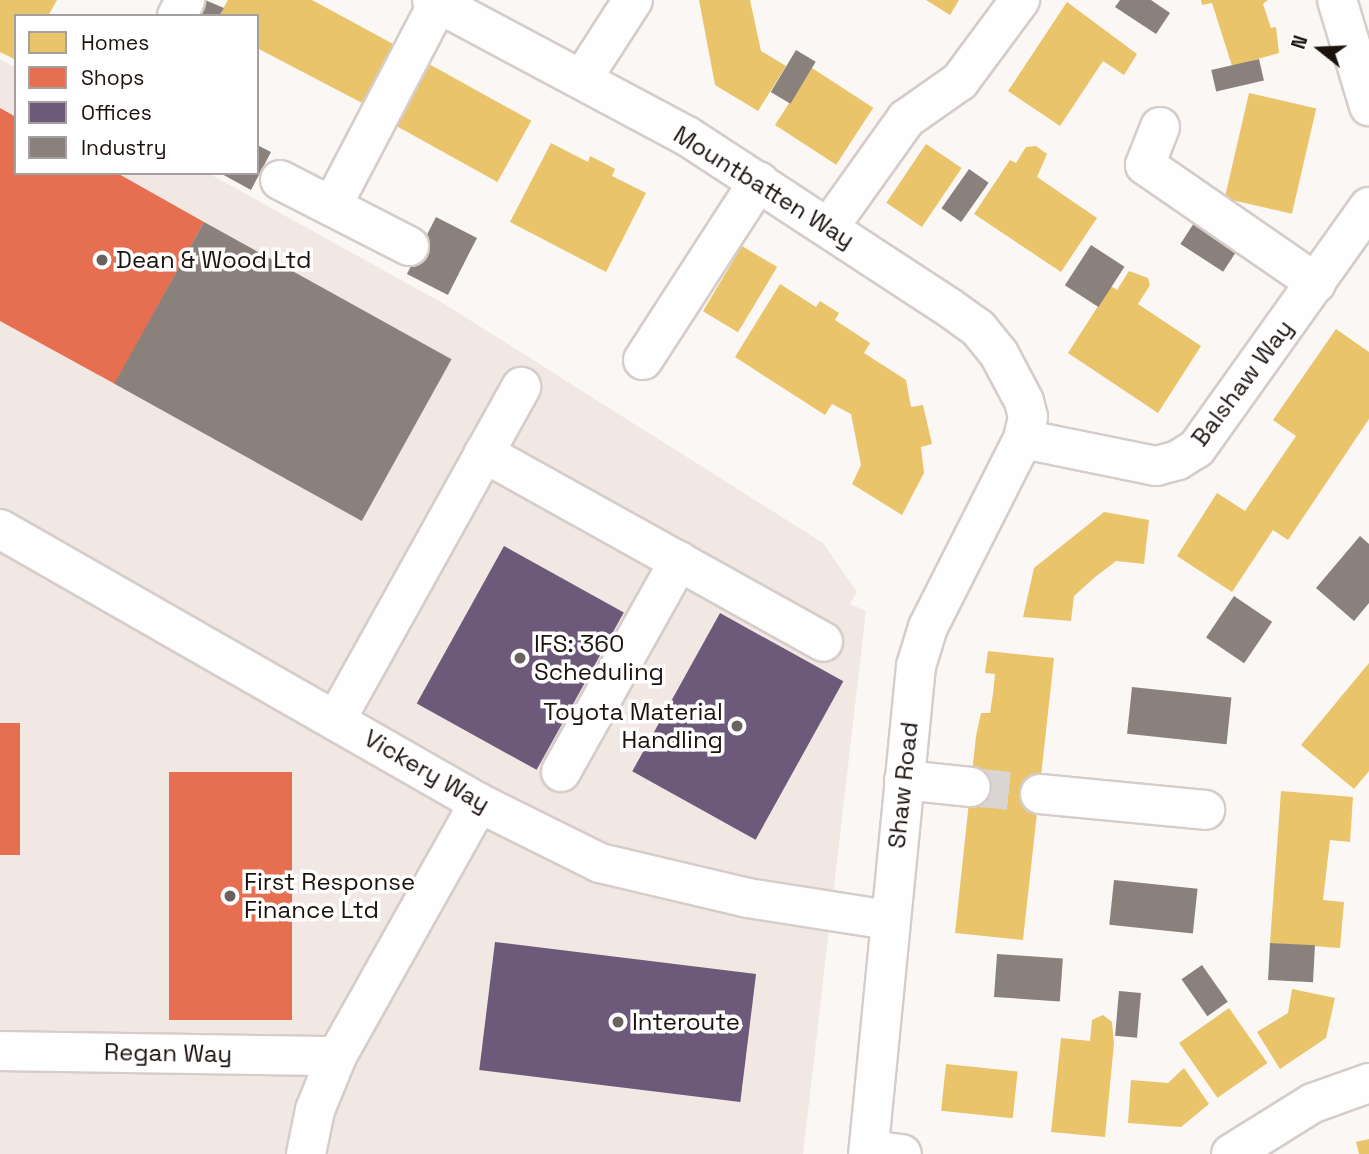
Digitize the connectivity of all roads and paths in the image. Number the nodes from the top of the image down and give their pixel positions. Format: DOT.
graph roads {
  1 [pos="634,0"];
  2 [pos="1020,0"];
  3 [pos="1337,0"];
  4 [pos="435,1"];
  5 [pos="582,79"];
  6 [pos="1369,106"];
  7 [pos="1160,127"];
  8 [pos="280,180"];
  9 [pos="759,181"];
  10 [pos="332,206"];
  11 [pos="1369,207"];
  12 [pos="829,227"];
  13 [pos="409,246"];
  14 [pos="1316,283"];
  15 [pos="643,360"];
  16 [pos="521,387"];
  17 [pos="1023,439"];
  18 [pos="484,453"];
  19 [pos="0,529"];
  20 [pos="679,561"];
  21 [pos="823,642"];
  22 [pos="337,718"];
  23 [pos="561,772"];
  24 [pos="904,780"];
  25 [pos="971,787"];
  26 [pos="1041,794"];
  27 [pos="479,803"];
  28 [pos="1205,810"];
  29 [pos="888,920"];
  30 [pos="0,1051"];
  31 [pos="337,1056"];
  32 [pos="1369,1083"];
  33 [pos="880,1153"];
  34 [pos="1233,1153"];
  35 [pos="306,1154"];
  1 -- 5 [label="street"];
  2 -- 12 [label="street"];
  3 -- 6 [label="street"];
  4 -- 5 [label="street, Mountbatten Way"];
  4 -- 10 [label="street"];
  5 -- 9 [label="street, Mountbatten Way"];
  7 -- 14 [label="street"];
  8 -- 10 [label="street"];
  9 -- 12 [label="street, Mountbatten Way"];
  9 -- 15 [label="street"];
  10 -- 13 [label="street"];
  11 -- 14 [label="street, Balshaw Way"];
  12 -- 17 [label="street, Mountbatten Way"];
  14 -- 17 [label="street, Balshaw Way"];
  16 -- 18 [label="street"];
  17 -- 24 [label="street, Shaw Road"];
  18 -- 20 [label="street"];
  18 -- 22 [label="street"];
  19 -- 22 [label="street, Vickery Way"];
  20 -- 21 [label="street"];
  20 -- 23 [label="street"];
  22 -- 27 [label="street, Vickery Way"];
  24 -- 25 [label="street"];
  24 -- 29 [label="street, Shaw Road"];
  26 -- 28 [label="street"];
  27 -- 29 [label="street, Vickery Way"];
  27 -- 31 [label="street"];
  29 -- 33 [label="street, Shaw Road"];
  30 -- 31 [label="street, Regan Way"];
  31 -- 35 [label="street"];
  32 -- 34 [label="street"];
}
